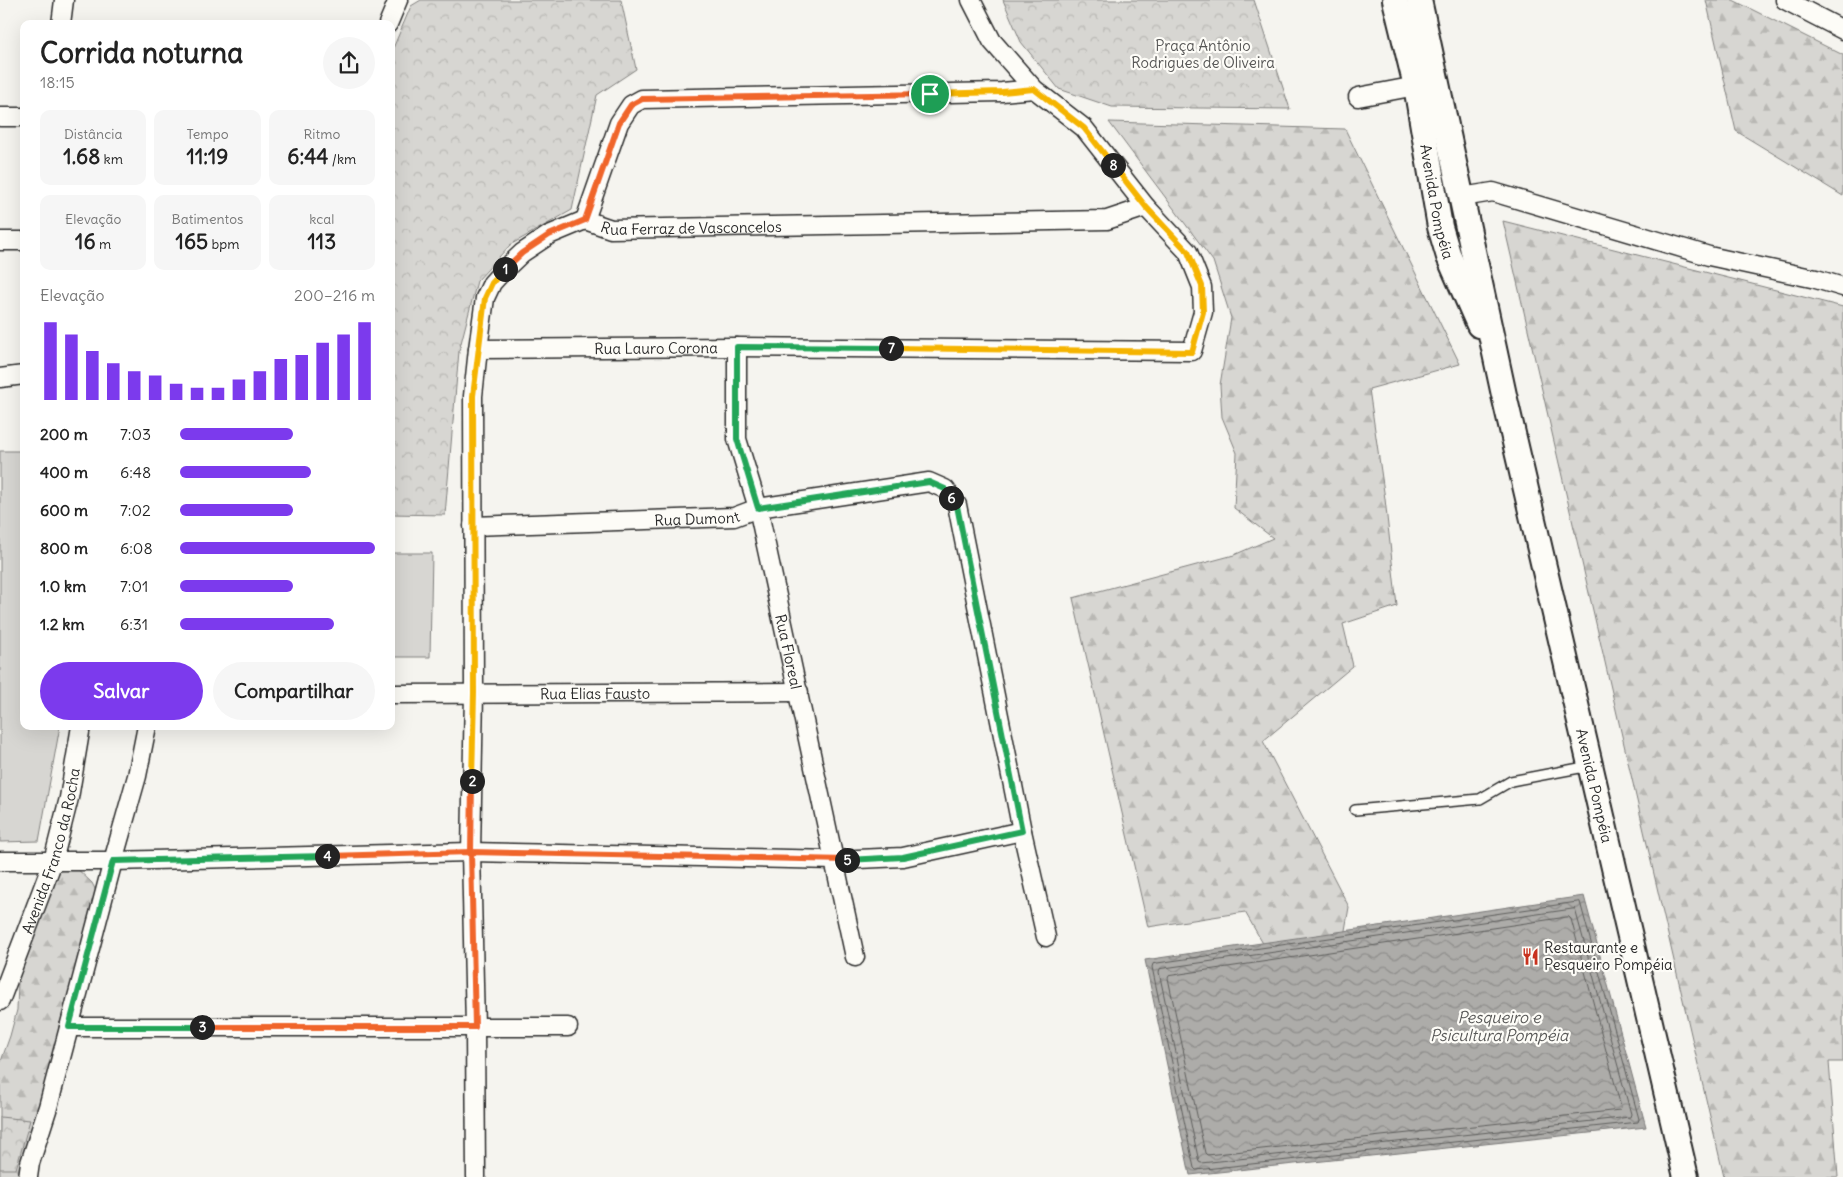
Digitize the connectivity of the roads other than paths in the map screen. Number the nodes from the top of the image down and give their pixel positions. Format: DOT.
graph roads {
  1 [pos="64,0"];
  2 [pos="398,0"];
  3 [pos="972,0"];
  4 [pos="1395,0"];
  5 [pos="1419,0"];
  6 [pos="1785,0"];
  7 [pos="62,20"];
  8 [pos="390,20"];
  9 [pos="1843,30"];
  10 [pos="1034,89"];
  11 [pos="1416,89"];
  12 [pos="1358,97"];
  13 [pos="20,116"];
  14 [pos="0,117"];
  15 [pos="1462,197"];
  16 [pos="1146,207"];
  17 [pos="585,220"];
  18 [pos="0,241"];
  19 [pos="20,241"];
  20 [pos="1449,257"];
  21 [pos="1843,287"];
  22 [pos="737,347"];
  23 [pos="478,350"];
  24 [pos="20,376"];
  25 [pos="0,378"];
  26 [pos="1504,395"];
  27 [pos="758,508"];
  28 [pos="473,526"];
  29 [pos="798,692"];
  30 [pos="474,693"];
  31 [pos="395,694"];
  32 [pos="80,730"];
  33 [pos="146,730"];
  34 [pos="1590,766"];
  35 [pos="1355,810"];
  36 [pos="1022,831"];
  37 [pos="471,852"];
  38 [pos="835,860"];
  39 [pos="0,861"];
  40 [pos="53,861"];
  41 [pos="113,861"];
  42 [pos="1046,937"];
  43 [pos="855,957"];
  44 [pos="0,1001"];
  45 [pos="69,1027"];
  46 [pos="475,1027"];
  47 [pos="568,1027"];
  48 [pos="28,1177"];
  49 [pos="476,1177"];
  50 [pos="1686,1177"];
  1 -- 7 [label="street"];
  2 -- 8 [label="street"];
  3 -- 10 [label="street"];
  4 -- 11 [label="main road, Avenida Pompéia"];
  5 -- 15 [label="main road, Avenida Pompéia"];
  6 -- 9 [label="street"];
  10 -- 16 [label="street"];
  10 -- 17 [label="street"];
  11 -- 12 [label="street"];
  11 -- 15 [label="main road"];
  11 -- 20 [label="main road, Avenida Pompéia"];
  13 -- 14 [label="street"];
  15 -- 20 [label="main road"];
  15 -- 21 [label="street"];
  15 -- 26 [label="main road, Avenida Pompéia"];
  16 -- 17 [label="street, Rua Ferraz de Vasconcelos"];
  16 -- 22 [label="street, Rua Lauro Corona"];
  17 -- 23 [label="street, Rua Ferraz de Vasconcelos"];
  18 -- 19 [label="street"];
  20 -- 26 [label="main road, Avenida Pompéia"];
  22 -- 23 [label="street, Rua Lauro Corona"];
  22 -- 27 [label="street, Rua Floreal"];
  23 -- 28 [label="street, Rua Ferraz de Vasconcelos"];
  24 -- 25 [label="street"];
  26 -- 34 [label="main road, Avenida Pompéia"];
  27 -- 28 [label="street, Rua Dumont"];
  27 -- 29 [label="street, Rua Floreal"];
  27 -- 36 [label="street, Rua Dumont"];
  28 -- 30 [label="street, Rua Ferraz de Vasconcelos"];
  29 -- 30 [label="street, Rua Elias Fausto"];
  29 -- 38 [label="street, Rua Floreal"];
  30 -- 31 [label="street, Rua Elias Fausto"];
  30 -- 37 [label="street, Rua Ferraz de Vasconcelos"];
  32 -- 40 [label="street, Avenida Franco da Rocha"];
  33 -- 41 [label="street"];
  34 -- 35 [label="lane"];
  34 -- 50 [label="main road, Avenida Pompéia"];
  36 -- 38 [label="street"];
  36 -- 42 [label="street"];
  37 -- 38 [label="street"];
  37 -- 41 [label="street"];
  37 -- 46 [label="street, Rua Ferraz de Vasconcelos"];
  38 -- 43 [label="street, Rua Floreal"];
  39 -- 40 [label="street"];
  40 -- 41 [label="street"];
  40 -- 44 [label="street, Avenida Franco da Rocha"];
  41 -- 45 [label="street"];
  45 -- 46 [label="street"];
  45 -- 48 [label="street"];
  46 -- 47 [label="street"];
  46 -- 49 [label="street, Rua Ferraz de Vasconcelos"];
}
